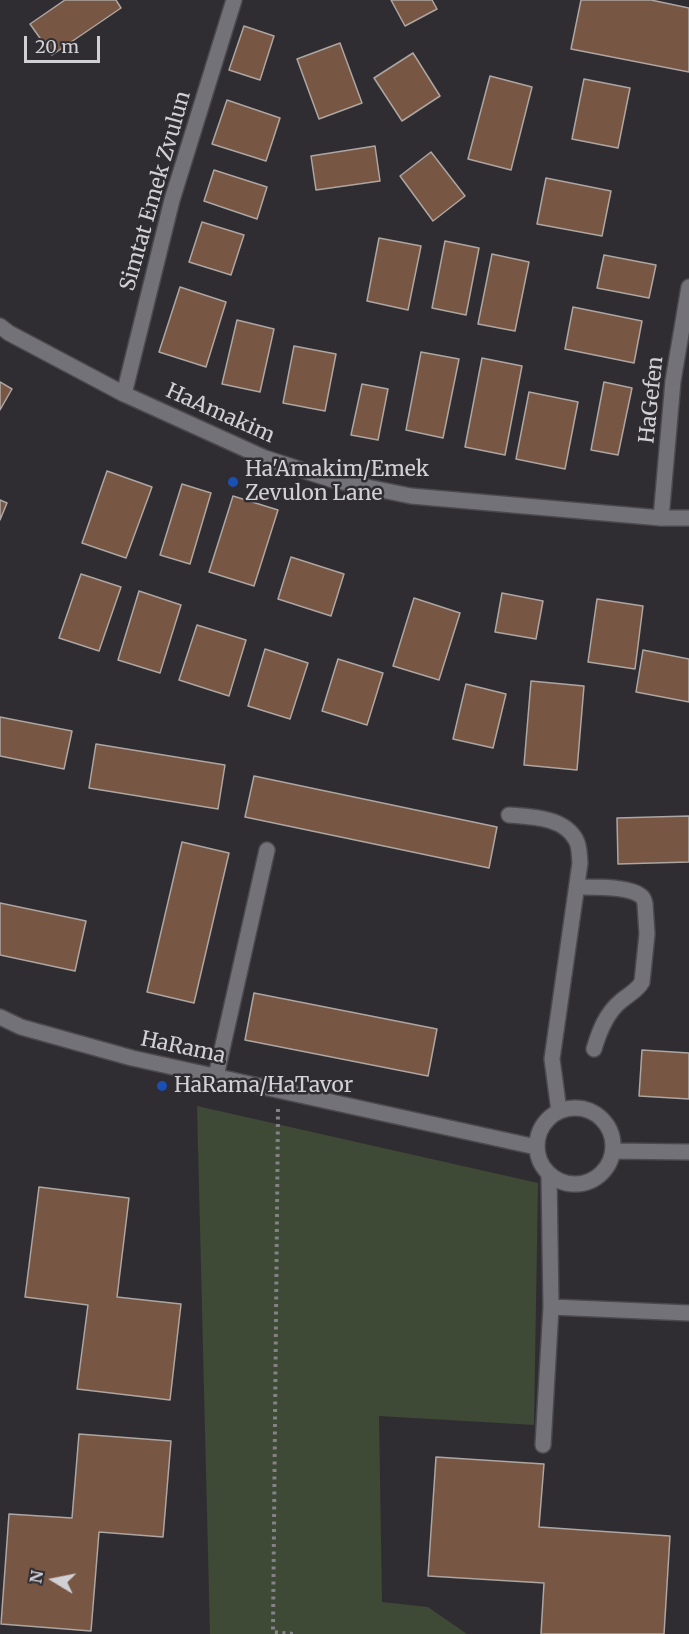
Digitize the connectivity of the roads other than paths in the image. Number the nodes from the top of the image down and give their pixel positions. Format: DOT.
graph roads {
  1 [pos="234,0"];
  2 [pos="689,287"];
  3 [pos="0,326"];
  4 [pos="124,394"];
  5 [pos="661,518"];
  6 [pos="689,518"];
  7 [pos="509,815"];
  8 [pos="267,850"];
  9 [pos="578,887"];
  10 [pos="0,1017"];
  11 [pos="594,1050"];
  12 [pos="216,1076"];
  13 [pos="559,1111"];
  14 [pos="536,1147"];
  15 [pos="614,1151"];
  16 [pos="689,1152"];
  17 [pos="549,1175"];
  18 [pos="551,1307"];
  19 [pos="689,1313"];
  20 [pos="543,1445"];
  1 -- 4 [label="street, Simtat Emek Zvulun"];
  2 -- 5 [label="street, HaGefen"];
  3 -- 4 [label="street, HaAmakim"];
  4 -- 5 [label="street, HaAmakim"];
  5 -- 6 [label="street, HaAmakim"];
  7 -- 9 [label="street"];
  8 -- 12 [label="street"];
  9 -- 11 [label="street"];
  9 -- 13 [label="street"];
  10 -- 12 [label="street, HaRama"];
  12 -- 14 [label="street, HaRama"];
  13 -- 14 [label="street"];
  13 -- 15 [label="street"];
  14 -- 17 [label="street"];
  15 -- 16 [label="street"];
  15 -- 17 [label="street"];
  17 -- 18 [label="street"];
  18 -- 19 [label="street"];
  18 -- 20 [label="street"];
}
